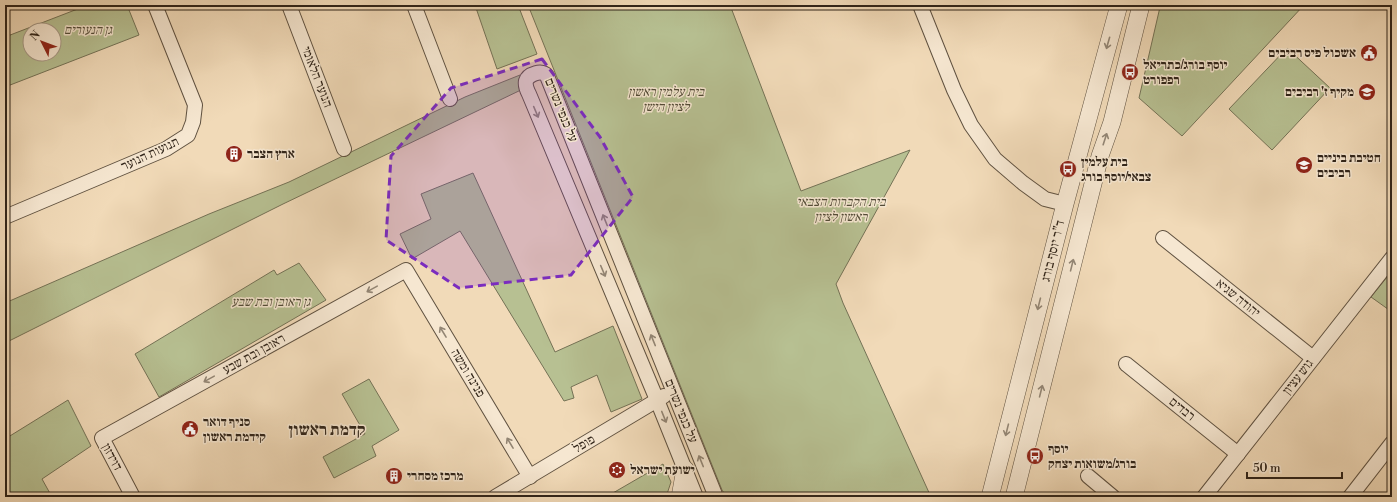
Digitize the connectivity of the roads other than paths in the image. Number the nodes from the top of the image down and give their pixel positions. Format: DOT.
graph roads {
  1 [pos="155,5"];
  2 [pos="289,5"];
  3 [pos="414,5"];
  4 [pos="920,5"];
  5 [pos="1119,5"];
  6 [pos="1141,5"];
  7 [pos="450,99"];
  8 [pos="344,149"];
  9 [pos="1065,204"];
  10 [pos="5,217"];
  11 [pos="1163,238"];
  12 [pos="1392,258"];
  13 [pos="406,270"];
  14 [pos="1313,358"];
  15 [pos="1126,364"];
  16 [pos="673,391"];
  17 [pos="657,400"];
  18 [pos="102,438"];
  19 [pos="1392,443"];
  20 [pos="1238,454"];
  21 [pos="685,469"];
  22 [pos="1088,476"];
  23 [pos="530,477"];
  24 [pos="133,497"];
  25 [pos="495,497"];
  26 [pos="680,497"];
  27 [pos="696,497"];
  28 [pos="716,497"];
  29 [pos="990,497"];
  30 [pos="1014,497"];
  31 [pos="1113,497"];
  32 [pos="1204,497"];
  33 [pos="1350,497"];
  1 -- 10 [label="street, תנועות הנוער"];
  2 -- 8 [label="street, הנוער הלאומי"];
  3 -- 7 [label="street"];
  4 -- 9 [label="street"];
  5 -- 9 [label="street, ד\"ר יוסף בורג, one-way"];
  30 -- 6 [label="street, ד\"ר יוסף בורג, one-way"];
  9 -- 29 [label="street, ד\"ר יוסף בורג, one-way"];
  11 -- 14 [label="street, יהודה שגיא"];
  12 -- 14 [label="street, גוש עציון"];
  13 -- 18 [label="street, ראובן ובת שבע, one-way"];
  23 -- 13 [label="street, פנינה ומשה, one-way"];
  14 -- 20 [label="street, גוש עציון"];
  15 -- 20 [label="street, רבדים"];
  16 -- 17 [label="street, פופל"];
  16 -- 17 [label="street, על כנפי נשרים, one-way"];
  28 -- 16 [label="street, על כנפי נשרים, one-way"];
  17 -- 21 [label="street, על כנפי נשרים, one-way"];
  17 -- 23 [label="street, פופל"];
  18 -- 24 [label="street, דוידזון"];
  19 -- 33 [label="street"];
  20 -- 32 [label="street, גוש עציון"];
  21 -- 26 [label="street"];
  21 -- 27 [label="street, על כנפי נשרים"];
  22 -- 31 [label="street"];
  23 -- 25 [label="street, פופל"];
}
